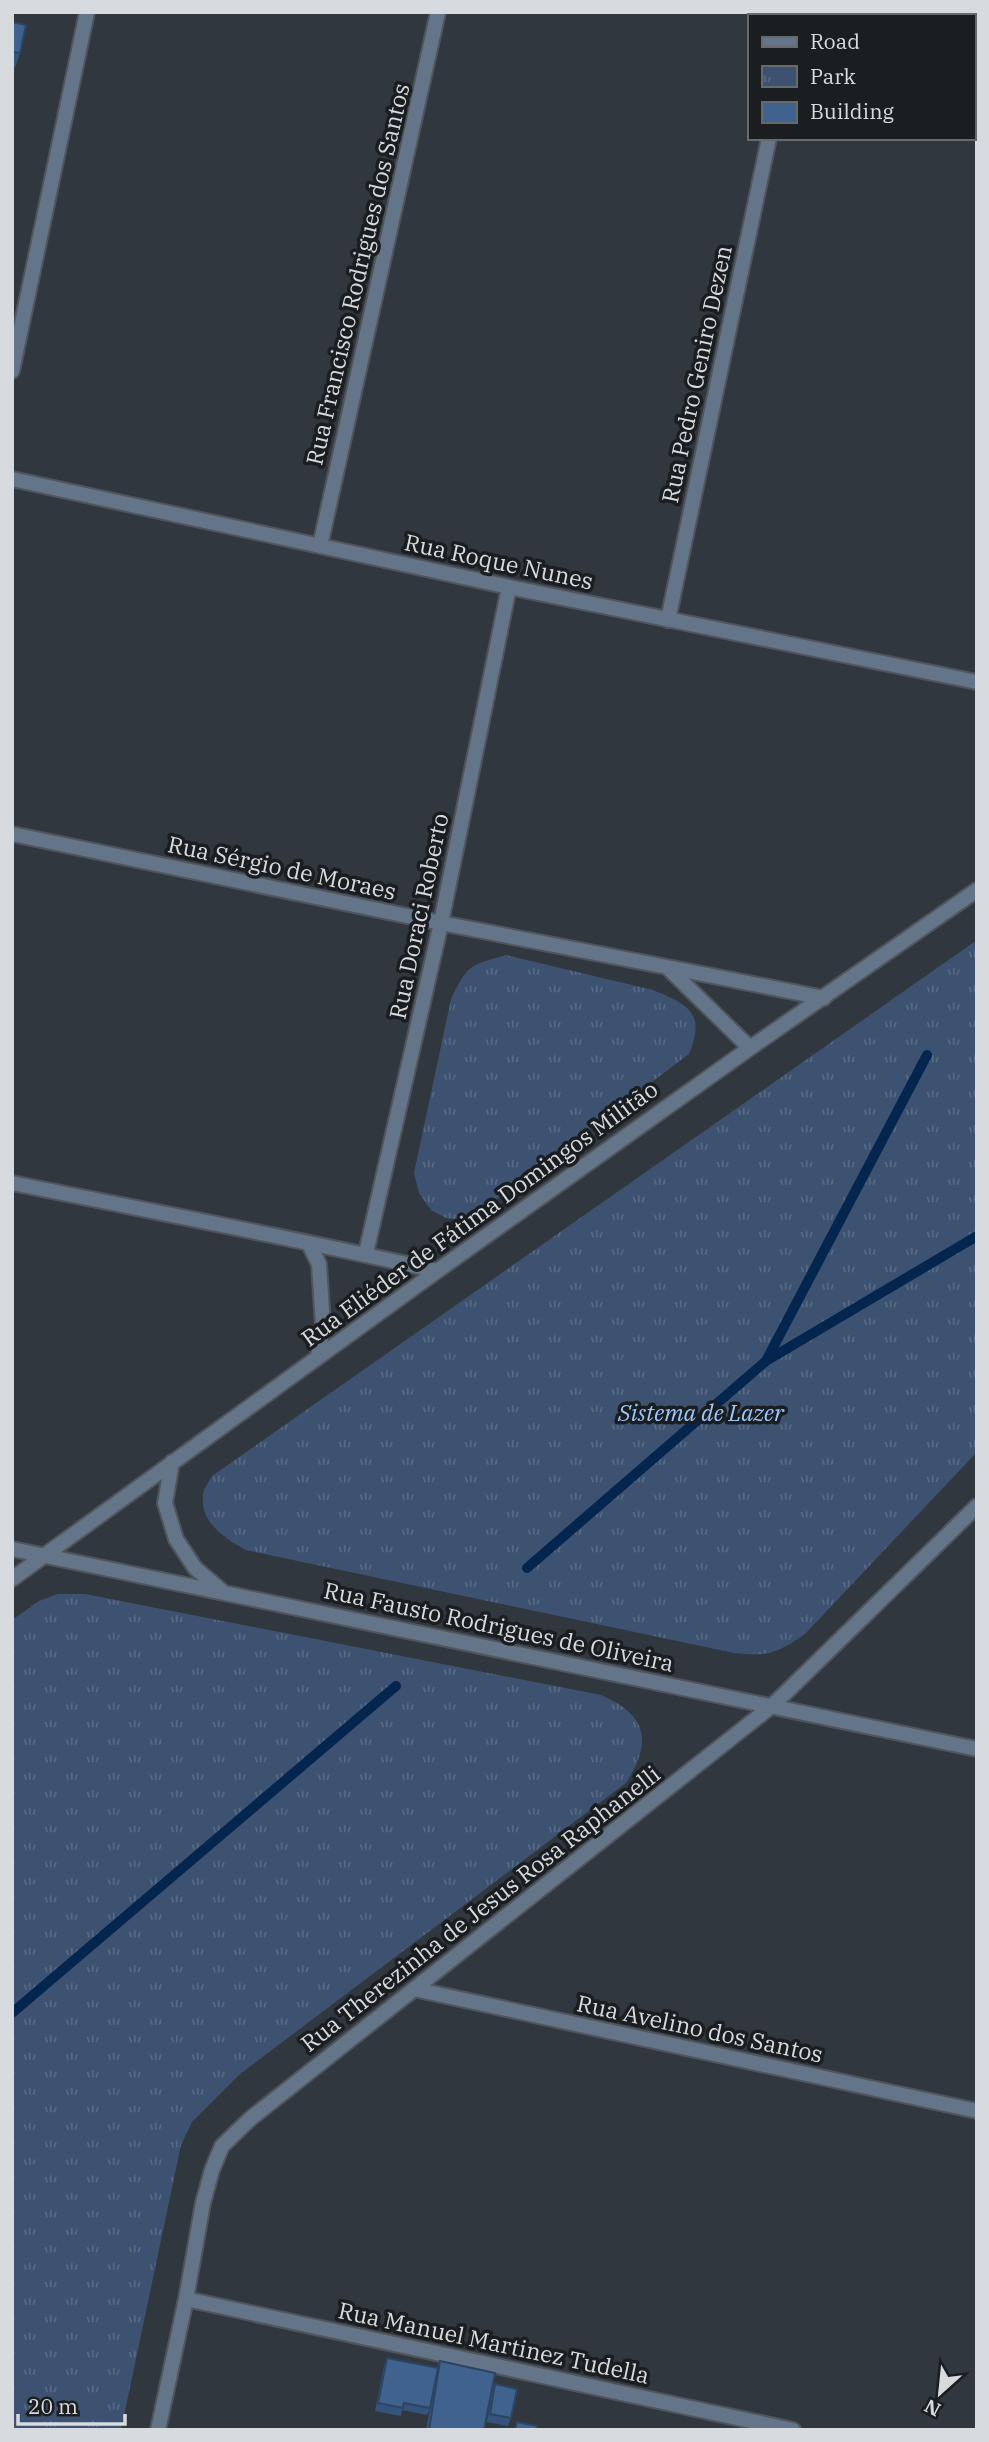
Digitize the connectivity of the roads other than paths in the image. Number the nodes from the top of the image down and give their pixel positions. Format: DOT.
graph roads {
  1 [pos="87,12"];
  2 [pos="438,12"];
  3 [pos="769,140"];
  4 [pos="12,371"];
  5 [pos="12,479"];
  6 [pos="320,546"];
  7 [pos="509,587"];
  8 [pos="668,620"];
  9 [pos="977,682"];
  10 [pos="12,834"];
  11 [pos="977,890"];
  12 [pos="441,923"];
  13 [pos="667,967"];
  14 [pos="824,998"];
  15 [pos="750,1048"];
  16 [pos="12,1183"];
  17 [pos="309,1244"];
  18 [pos="366,1253"];
  19 [pos="437,1271"];
  20 [pos="317,1356"];
  21 [pos="172,1462"];
  22 [pos="977,1506"];
  23 [pos="12,1549"];
  24 [pos="45,1555"];
  25 [pos="12,1578"];
  26 [pos="223,1592"];
  27 [pos="773,1705"];
  28 [pos="977,1749"];
  29 [pos="414,1989"];
  30 [pos="977,2111"];
  31 [pos="186,2299"];
  32 [pos="158,2430"];
  33 [pos="793,2430"];
  1 -- 4 [label="street"];
  2 -- 6 [label="street, Rua Francisco Rodrigues dos Santos"];
  3 -- 8 [label="street, Rua Pedro Geniro Dezen"];
  5 -- 6 [label="street, Rua Roque Nunes"];
  6 -- 7 [label="street, Rua Roque Nunes"];
  7 -- 8 [label="street, Rua Roque Nunes"];
  7 -- 12 [label="street, Rua Doraci Roberto"];
  8 -- 9 [label="street, Rua Roque Nunes"];
  10 -- 12 [label="street, Rua Sérgio de Moraes"];
  11 -- 14 [label="street, Rua Eliéder de Fátima Domingos Militão"];
  12 -- 13 [label="street, Rua Sérgio de Moraes"];
  12 -- 18 [label="street, Rua Doraci Roberto"];
  13 -- 14 [label="street, Rua Sérgio de Moraes"];
  13 -- 15 [label="street"];
  14 -- 15 [label="street, Rua Eliéder de Fátima Domingos Militão"];
  15 -- 19 [label="street, Rua Eliéder de Fátima Domingos Militão"];
  16 -- 17 [label="street"];
  17 -- 18 [label="street"];
  17 -- 20 [label="street"];
  18 -- 19 [label="street"];
  19 -- 20 [label="street, Rua Eliéder de Fátima Domingos Militão"];
  20 -- 21 [label="street, Rua Eliéder de Fátima Domingos Militão"];
  21 -- 24 [label="street, Rua Eliéder de Fátima Domingos Militão"];
  21 -- 26 [label="street"];
  22 -- 27 [label="street, Rua Therezinha de Jesus Rosa Raphanelli"];
  23 -- 24 [label="street, Rua Fausto Rodrigues de Oliveira"];
  24 -- 25 [label="street, Rua Eliéder de Fátima Domingos Militão"];
  24 -- 26 [label="street, Rua Fausto Rodrigues de Oliveira"];
  26 -- 27 [label="street, Rua Fausto Rodrigues de Oliveira"];
  27 -- 28 [label="street, Rua Fausto Rodrigues de Oliveira"];
  27 -- 29 [label="street, Rua Therezinha de Jesus Rosa Raphanelli"];
  29 -- 30 [label="street, Rua Avelino dos Santos"];
  29 -- 31 [label="street, Rua Therezinha de Jesus Rosa Raphanelli"];
  31 -- 32 [label="street, Rua Therezinha de Jesus Rosa Raphanelli"];
  31 -- 33 [label="street, Rua Manuel Martinez Tudella"];
}
